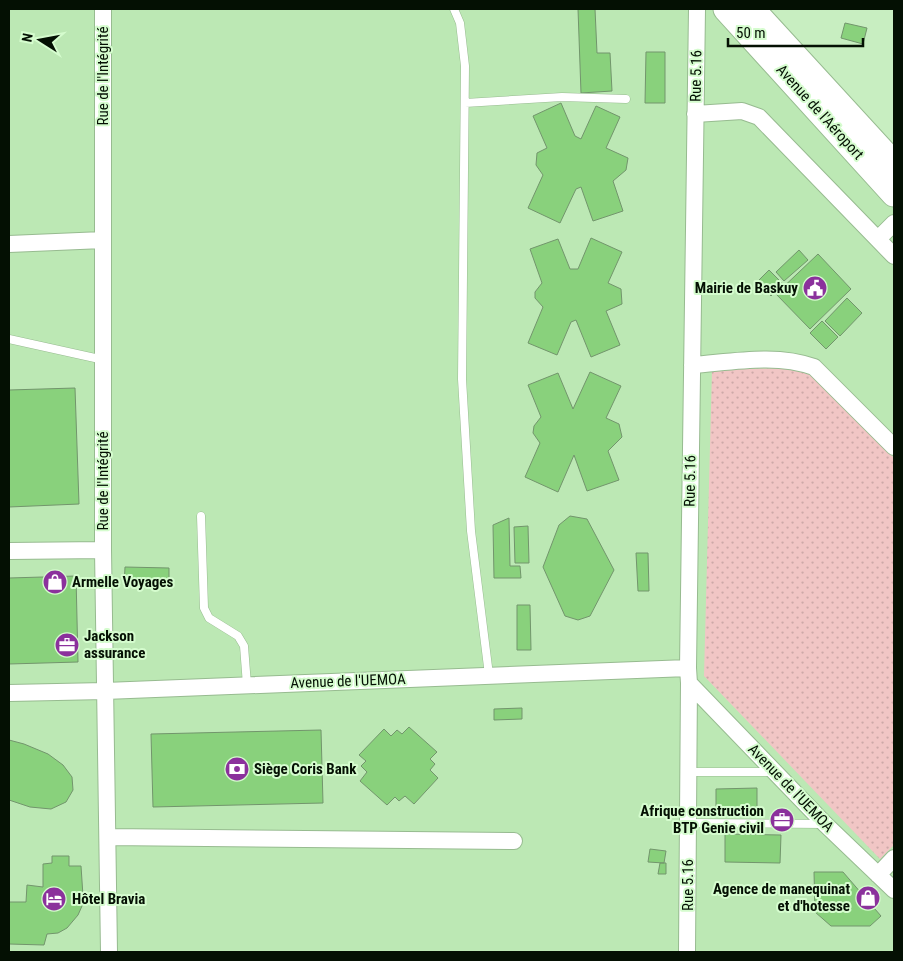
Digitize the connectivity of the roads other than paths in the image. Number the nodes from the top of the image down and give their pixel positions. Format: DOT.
graph roads {
  1 [pos="103,9"];
  2 [pos="454,9"];
  3 [pos="697,9"];
  4 [pos="726,9"];
  5 [pos="752,9"];
  6 [pos="626,99"];
  7 [pos="465,103"];
  8 [pos="695,114"];
  9 [pos="894,164"];
  10 [pos="894,194"];
  11 [pos="894,223"];
  12 [pos="878,239"];
  13 [pos="103,240"];
  14 [pos="9,244"];
  15 [pos="894,256"];
  16 [pos="9,339"];
  17 [pos="104,360"];
  18 [pos="692,364"];
  19 [pos="894,447"];
  20 [pos="201,516"];
  21 [pos="9,550"];
  22 [pos="103,550"];
  23 [pos="490,675"];
  24 [pos="689,675"];
  25 [pos="247,685"];
  26 [pos="106,691"];
  27 [pos="9,692"];
  28 [pos="689,772"];
  29 [pos="776,772"];
  30 [pos="688,823"];
  31 [pos="825,824"];
  32 [pos="108,837"];
  33 [pos="514,841"];
  34 [pos="894,858"];
  35 [pos="878,875"];
  36 [pos="894,890"];
  37 [pos="109,952"];
  38 [pos="687,952"];
  1 -- 13 [label="street, Rue de l'Intégrité"];
  2 -- 7 [label="lane"];
  3 -- 8 [label="street, Rue 5.16"];
  4 -- 10 [label="main road, Avenue de l'Aéroport"];
  5 -- 9 [label="main road, Avenue de l'Aéroport"];
  6 -- 7 [label="lane"];
  7 -- 23 [label="lane"];
  8 -- 12 [label="street"];
  8 -- 18 [label="street, Rue 5.16"];
  11 -- 12 [label="street"];
  12 -- 15 [label="street"];
  13 -- 14 [label="street"];
  13 -- 17 [label="street, Rue de l'Intégrité"];
  16 -- 17 [label="lane"];
  17 -- 22 [label="street, Rue de l'Intégrité"];
  18 -- 19 [label="street"];
  18 -- 24 [label="street, Rue 5.16"];
  20 -- 25 [label="lane"];
  21 -- 22 [label="street"];
  22 -- 26 [label="street, Rue de l'Intégrité"];
  23 -- 24 [label="street, Avenue de l'UEMOA"];
  23 -- 25 [label="street, Avenue de l'UEMOA"];
  24 -- 28 [label="street, Rue 5.16"];
  24 -- 29 [label="street, Avenue de l'UEMOA"];
  25 -- 26 [label="street, Avenue de l'UEMOA"];
  26 -- 27 [label="street, Avenue de l'UEMOA"];
  26 -- 32 [label="street, Rue de l'Intégrité"];
  28 -- 29 [label="lane"];
  28 -- 30 [label="street, Rue 5.16"];
  29 -- 31 [label="street, Avenue de l'UEMOA"];
  30 -- 31 [label="lane"];
  30 -- 38 [label="street, Rue 5.16"];
  31 -- 35 [label="street, Avenue de l'UEMOA"];
  32 -- 33 [label="street"];
  32 -- 37 [label="street, Rue de l'Intégrité"];
  34 -- 35 [label="street"];
  35 -- 36 [label="street, Avenue de l'UEMOA"];
}
